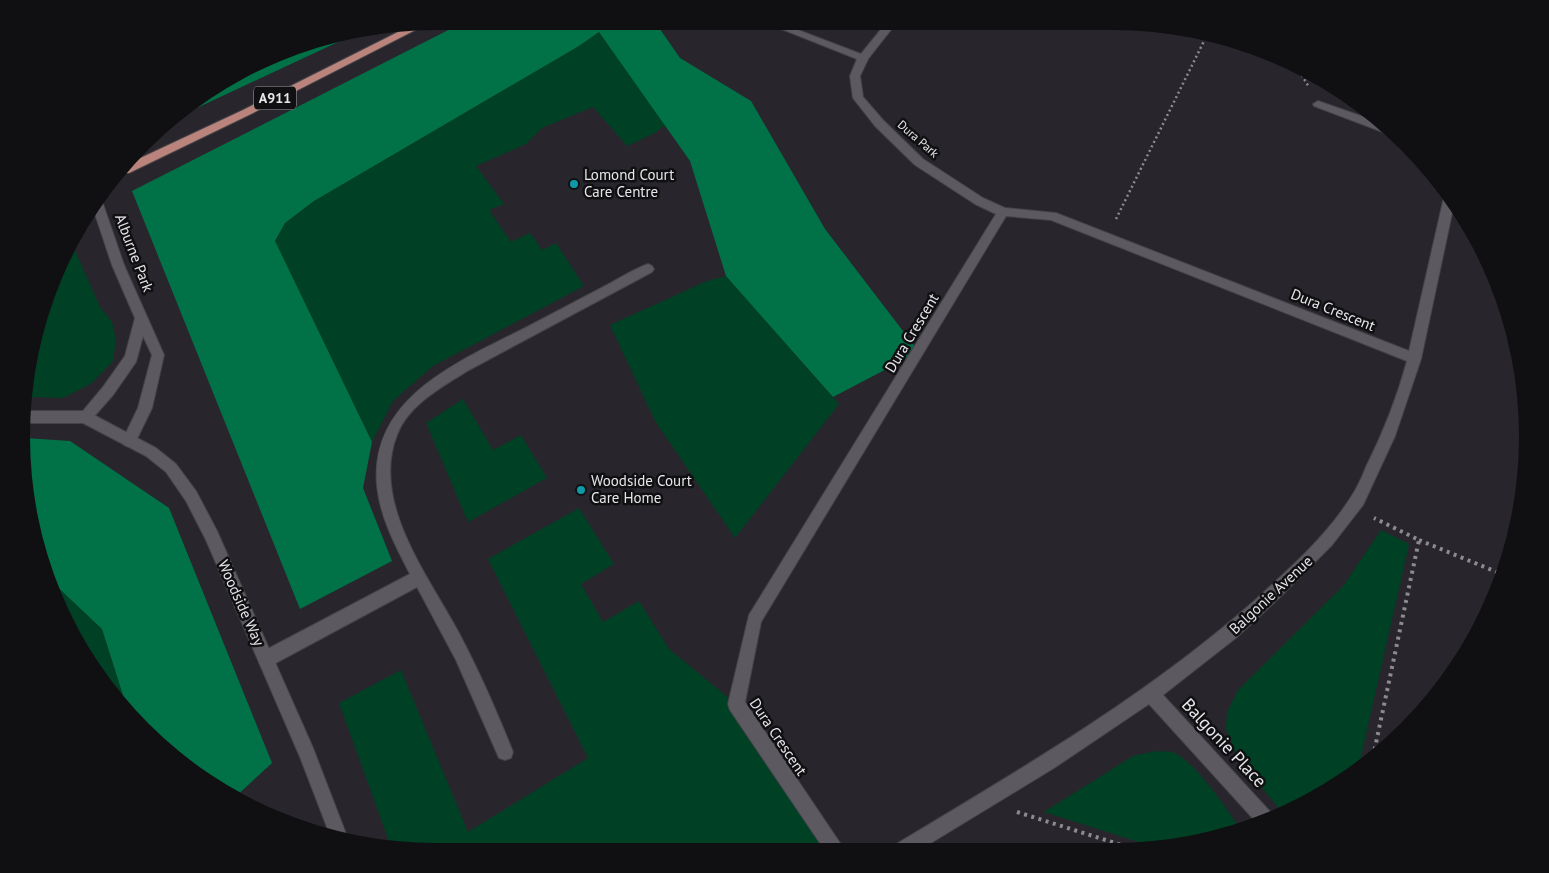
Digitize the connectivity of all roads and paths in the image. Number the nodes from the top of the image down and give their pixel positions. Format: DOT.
graph roads {
  1 [pos="790,30"];
  2 [pos="886,30"];
  3 [pos="408,31"];
  4 [pos="1204,41"];
  5 [pos="863,58"];
  6 [pos="1303,77"];
  7 [pos="1318,104"];
  8 [pos="1372,124"];
  9 [pos="132,166"];
  10 [pos="1448,208"];
  11 [pos="99,210"];
  12 [pos="1003,212"];
  13 [pos="1106,238"];
  14 [pos="648,269"];
  15 [pos="142,317"];
  16 [pos="1415,359"];
  17 [pos="31,417"];
  18 [pos="85,417"];
  19 [pos="129,441"];
  20 [pos="1352,507"];
  21 [pos="1419,540"];
  22 [pos="1495,571"];
  23 [pos="420,577"];
  24 [pos="266,659"];
  25 [pos="1151,694"];
  26 [pos="1375,747"];
  27 [pos="505,752"];
  28 [pos="984,801"];
  29 [pos="1261,815"];
  30 [pos="337,830"];
  31 [pos="830,843"];
  32 [pos="914,843"];
  33 [pos="1115,843"];
  1 -- 5 [label="street"];
  2 -- 5 [label="street, Dura Park"];
  3 -- 9 [label="main road, A911"];
  4 -- 13 [label="path"];
  5 -- 12 [label="street, Dura Park"];
  6 -- 7 [label="path"];
  7 -- 8 [label="street"];
  10 -- 16 [label="street, Balgonie Avenue"];
  11 -- 15 [label="street, Alburne Park"];
  12 -- 13 [label="street, Dura Crescent"];
  12 -- 31 [label="street, Dura Crescent"];
  13 -- 16 [label="street, Dura Crescent"];
  14 -- 23 [label="street"];
  15 -- 18 [label="street"];
  15 -- 19 [label="street, Alburne Park"];
  16 -- 20 [label="street, Balgonie Avenue"];
  17 -- 18 [label="street"];
  18 -- 19 [label="street, Woodside Way"];
  19 -- 24 [label="street, Woodside Way"];
  20 -- 21 [label="path"];
  20 -- 25 [label="street, Balgonie Avenue"];
  21 -- 22 [label="path"];
  21 -- 26 [label="path"];
  23 -- 24 [label="street"];
  23 -- 27 [label="street"];
  24 -- 30 [label="street, Woodside Way"];
  25 -- 28 [label="street, Balgonie Avenue"];
  25 -- 29 [label="street, Balgonie Place"];
  28 -- 32 [label="street, Balgonie Avenue"];
  28 -- 33 [label="path"];
}
